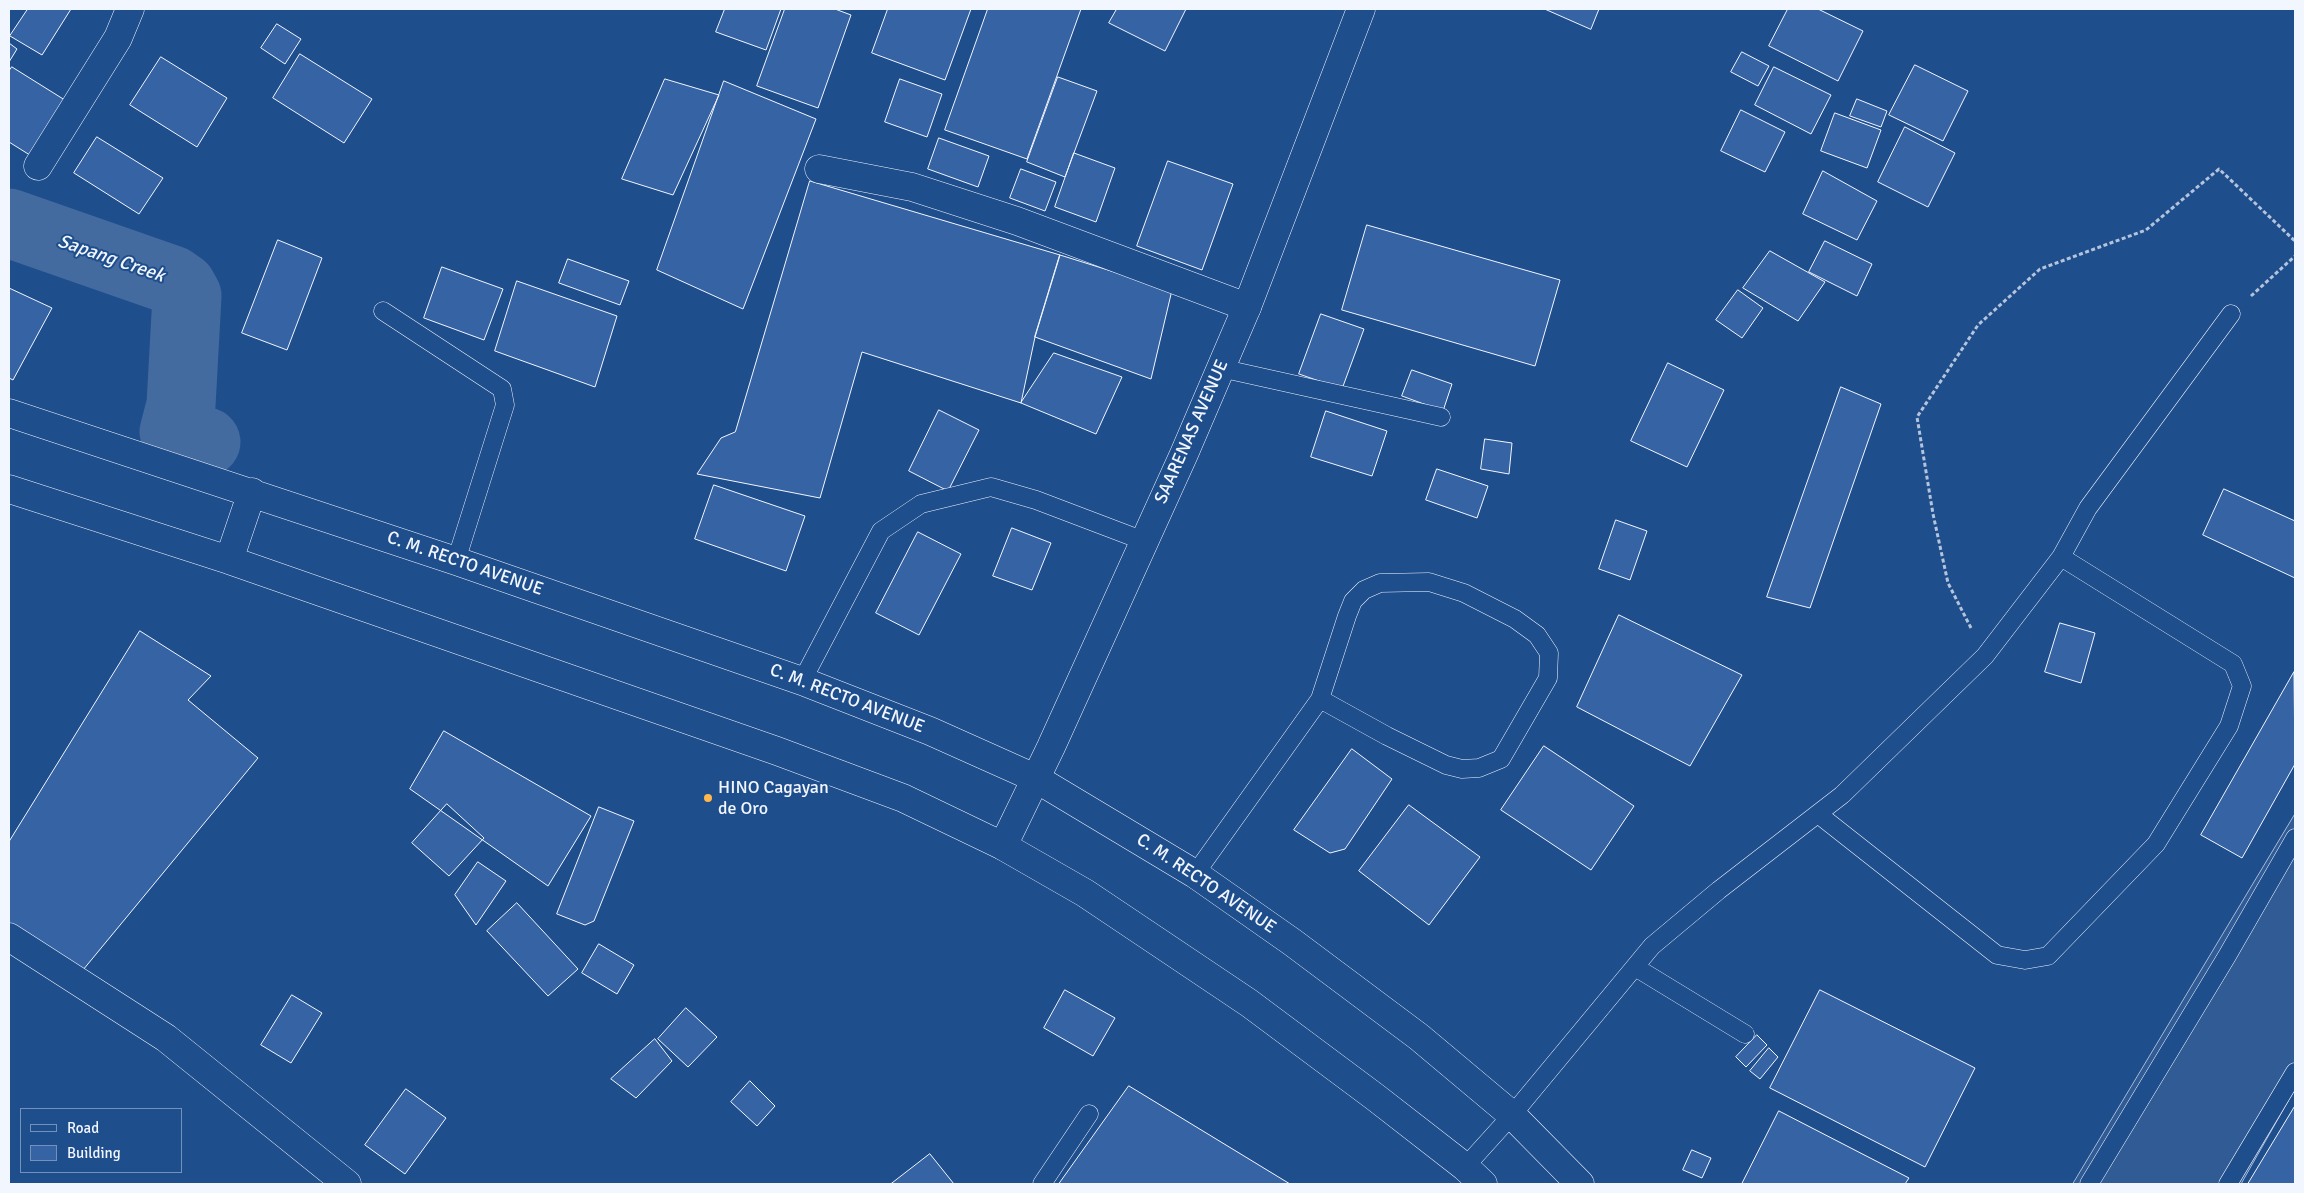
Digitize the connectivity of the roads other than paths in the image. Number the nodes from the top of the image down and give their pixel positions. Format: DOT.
graph roads {
  1 [pos="130,9"];
  2 [pos="1361,9"];
  3 [pos="38,166"];
  4 [pos="819,169"];
  5 [pos="1247,308"];
  6 [pos="383,311"];
  7 [pos="2231,314"];
  8 [pos="1220,368"];
  9 [pos="9,413"];
  10 [pos="1441,417"];
  11 [pos="9,489"];
  12 [pos="252,492"];
  13 [pos="1144,541"];
  14 [pos="2061,557"];
  15 [pos="229,560"];
  16 [pos="456,560"];
  17 [pos="802,681"];
  18 [pos="1320,699"];
  19 [pos="1035,778"];
  20 [pos="1818,814"];
  21 [pos="2295,838"];
  22 [pos="1003,846"];
  23 [pos="1195,874"];
  24 [pos="9,937"];
  25 [pos="1635,967"];
  26 [pos="1745,1034"];
  27 [pos="2295,1072"];
  28 [pos="1090,1114"];
  29 [pos="1512,1115"];
  30 [pos="1474,1176"];
  31 [pos="347,1184"];
  32 [pos="1042,1184"];
  33 [pos="1580,1184"];
  34 [pos="2089,1184"];
  35 [pos="2228,1184"];
  1 -- 3 [label="main road"];
  2 -- 5 [label="main road, SAARENAS AVENUE"];
  4 -- 5 [label="main road"];
  5 -- 8 [label="main road, SAARENAS AVENUE"];
  6 -- 16 [label="lane"];
  7 -- 14 [label="lane"];
  8 -- 10 [label="lane"];
  8 -- 13 [label="main road, SAARENAS AVENUE"];
  9 -- 12 [label="main road, C. M. RECTO AVENUE"];
  11 -- 15 [label="main road"];
  12 -- 15 [label="main road"];
  12 -- 16 [label="main road, C. M. RECTO AVENUE"];
  13 -- 17 [label="lane"];
  13 -- 19 [label="main road, SAARENAS AVENUE"];
  14 -- 20 [label="lane"];
  14 -- 20 [label="lane"];
  15 -- 22 [label="main road"];
  16 -- 17 [label="main road, C. M. RECTO AVENUE"];
  17 -- 19 [label="main road, C. M. RECTO AVENUE"];
  18 -- 18 [label="lane"];
  18 -- 23 [label="lane"];
  19 -- 22 [label="main road, SAARENAS AVENUE"];
  19 -- 23 [label="main road, C. M. RECTO AVENUE"];
  20 -- 25 [label="lane"];
  21 -- 34 [label="lane"];
  22 -- 30 [label="main road"];
  23 -- 29 [label="main road, C. M. RECTO AVENUE"];
  24 -- 31 [label="main road"];
  25 -- 26 [label="lane"];
  25 -- 29 [label="lane"];
  27 -- 35 [label="lane"];
  28 -- 32 [label="lane"];
  29 -- 30 [label="lane"];
  29 -- 33 [label="main road, C. M. RECTO AVENUE"];
}
